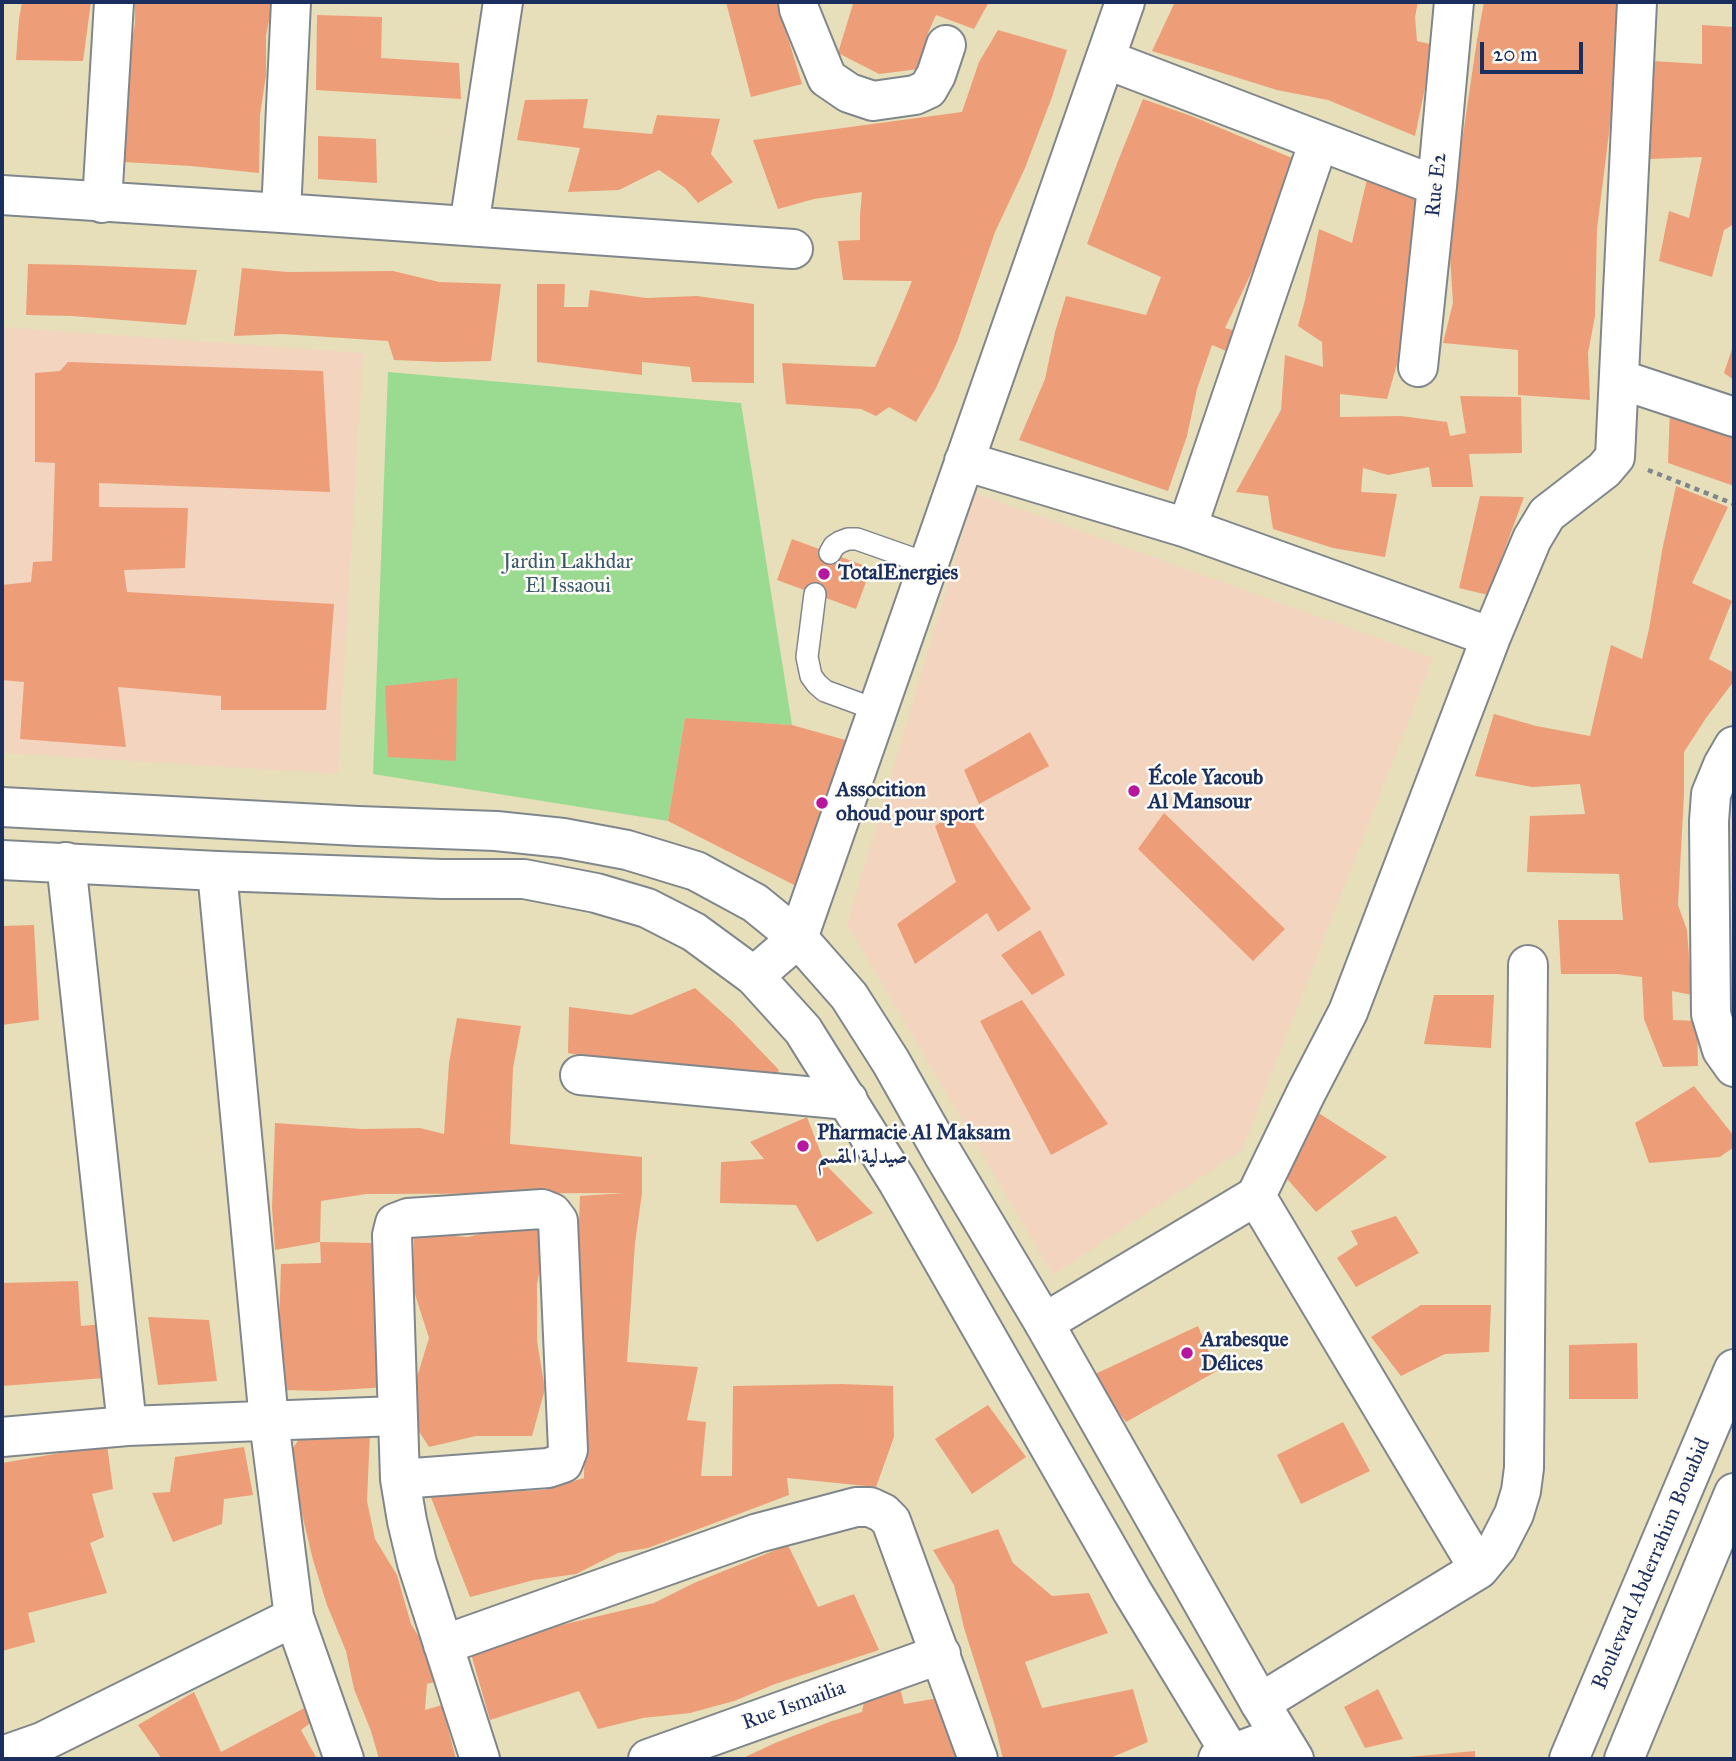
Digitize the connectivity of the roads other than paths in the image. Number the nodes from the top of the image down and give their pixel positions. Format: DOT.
graph roads {
  1 [pos="114,2"];
  2 [pos="291,2"];
  3 [pos="502,2"];
  4 [pos="798,2"];
  5 [pos="1125,2"];
  6 [pos="1454,2"];
  7 [pos="1637,2"];
  8 [pos="946,45"];
  9 [pos="1105,59"];
  10 [pos="1319,141"];
  11 [pos="1437,186"];
  12 [pos="2,195"];
  13 [pos="102,203"];
  14 [pos="281,213"];
  15 [pos="469,226"];
  16 [pos="793,249"];
  17 [pos="1418,367"];
  18 [pos="1619,379"];
  19 [pos="1734,416"];
  20 [pos="964,461"];
  21 [pos="1187,528"];
  22 [pos="830,553"];
  23 [pos="928,564"];
  24 [pos="815,594"];
  25 [pos="1491,637"];
  26 [pos="877,710"];
  27 [pos="1734,746"];
  28 [pos="2,807"];
  29 [pos="2,860"];
  30 [pos="66,862"];
  31 [pos="217,871"];
  32 [pos="798,938"];
  33 [pos="1528,965"];
  34 [pos="754,976"];
  35 [pos="1734,1067"];
  36 [pos="580,1075"];
  37 [pos="848,1100"];
  38 [pos="1256,1196"];
  39 [pos="1044,1323"];
  40 [pos="1734,1369"];
  41 [pos="397,1416"];
  42 [pos="269,1421"];
  43 [pos="128,1426"];
  44 [pos="2,1437"];
  45 [pos="400,1479"];
  46 [pos="1734,1493"];
  47 [pos="1479,1569"];
  48 [pos="294,1617"];
  49 [pos="443,1645"];
  50 [pos="940,1654"];
  51 [pos="1260,1703"];
  52 [pos="1287,1748"];
  53 [pos="2,1756"];
  54 [pos="1228,1758"];
  55 [pos="344,1759"];
  56 [pos="480,1759"];
  57 [pos="648,1759"];
  58 [pos="978,1759"];
  59 [pos="1569,1759"];
  60 [pos="1624,1759"];
  1 -- 13 [label="street"];
  2 -- 14 [label="street"];
  3 -- 15 [label="street"];
  4 -- 8 [label="street"];
  5 -- 9 [label="street"];
  6 -- 11 [label="street, Rue E2"];
  7 -- 18 [label="street"];
  9 -- 10 [label="street"];
  9 -- 20 [label="street"];
  10 -- 11 [label="street"];
  10 -- 21 [label="street"];
  11 -- 17 [label="street, Rue E2"];
  12 -- 13 [label="street"];
  13 -- 14 [label="street"];
  14 -- 15 [label="street"];
  15 -- 16 [label="street"];
  18 -- 19 [label="street"];
  18 -- 25 [label="street"];
  20 -- 21 [label="street"];
  20 -- 23 [label="street"];
  21 -- 25 [label="street"];
  22 -- 23 [label="lane"];
  23 -- 26 [label="street"];
  24 -- 26 [label="lane"];
  25 -- 38 [label="street"];
  26 -- 32 [label="street"];
  27 -- 35 [label="street"];
  28 -- 32 [label="street"];
  29 -- 30 [label="street"];
  30 -- 31 [label="street"];
  30 -- 43 [label="street"];
  31 -- 34 [label="street"];
  31 -- 42 [label="street"];
  32 -- 34 [label="street"];
  32 -- 39 [label="street"];
  33 -- 47 [label="street"];
  34 -- 37 [label="street"];
  36 -- 37 [label="street"];
  37 -- 54 [label="street"];
  38 -- 39 [label="street"];
  38 -- 47 [label="street"];
  39 -- 51 [label="street"];
  40 -- 59 [label="street, Boulevard Abderrahim Bouabid"];
  41 -- 42 [label="street"];
  41 -- 45 [label="street"];
  41 -- 45 [label="street"];
  42 -- 43 [label="street"];
  42 -- 48 [label="street"];
  43 -- 44 [label="street"];
  45 -- 49 [label="street"];
  46 -- 60 [label="street"];
  47 -- 51 [label="street"];
  48 -- 53 [label="street"];
  48 -- 55 [label="street"];
  49 -- 50 [label="street"];
  49 -- 56 [label="street"];
  50 -- 57 [label="street, Rue Ismailia"];
  50 -- 58 [label="street"];
  51 -- 52 [label="street"];
  52 -- 54 [label="street"];
}
